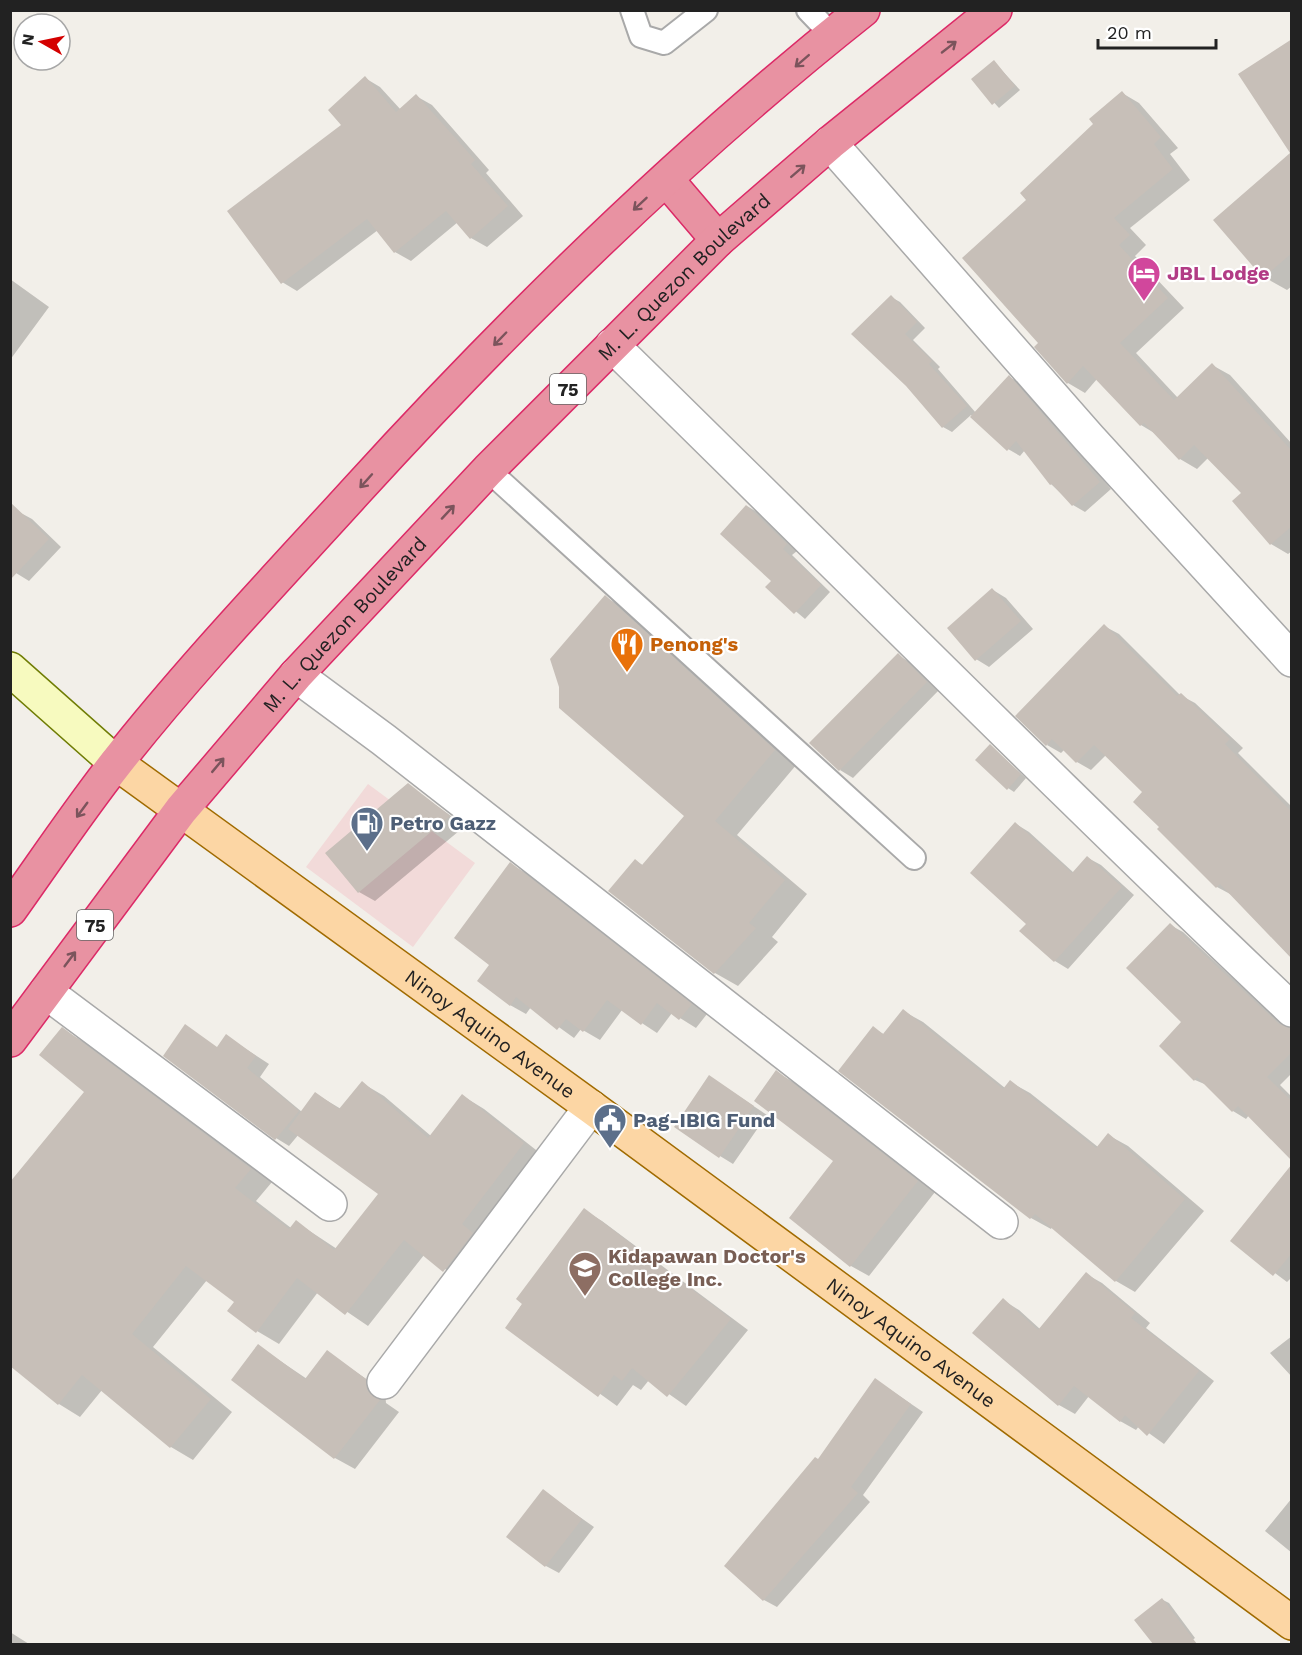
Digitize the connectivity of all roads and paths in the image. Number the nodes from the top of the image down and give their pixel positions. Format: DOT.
graph roads {
  1 [pos="632,10"];
  2 [pos="706,10"];
  3 [pos="808,10"];
  4 [pos="863,10"];
  5 [pos="995,10"];
  6 [pos="832,35"];
  7 [pos="830,143"];
  8 [pos="666,179"];
  9 [pos="718,240"];
  10 [pos="612,345"];
  11 [pos="488,470"];
  12 [pos="1292,660"];
  13 [pos="10,669"];
  14 [pos="296,675"];
  15 [pos="116,763"];
  16 [pos="181,810"];
  17 [pos="914,858"];
  18 [pos="10,910"];
  19 [pos="46,992"];
  20 [pos="1292,1010"];
  21 [pos="10,1040"];
  22 [pos="591,1107"];
  23 [pos="330,1204"];
  24 [pos="1001,1222"];
  25 [pos="384,1382"];
  26 [pos="1292,1623"];
  1 -- 2 [label="lane"];
  3 -- 6 [label="lane"];
  4 -- 6 [label="highway"];
  7 -- 5 [label="highway, M. L. Quezon Boulevard / 75, one-way"];
  6 -- 8 [label="highway, one-way"];
  9 -- 7 [label="highway, M. L. Quezon Boulevard / 75, one-way"];
  7 -- 12 [label="street"];
  8 -- 9 [label="highway"];
  8 -- 15 [label="highway, one-way"];
  9 -- 10 [label="highway, M. L. Quezon Boulevard / 75"];
  10 -- 11 [label="highway, M. L. Quezon Boulevard / 75"];
  10 -- 20 [label="street"];
  14 -- 11 [label="highway, M. L. Quezon Boulevard / 75, one-way"];
  11 -- 17 [label="lane"];
  13 -- 15 [label="main road"];
  16 -- 14 [label="highway, M. L. Quezon Boulevard / 75, one-way"];
  14 -- 24 [label="street"];
  15 -- 16 [label="main road, Ninoy Aquino Avenue"];
  15 -- 18 [label="highway, one-way"];
  19 -- 16 [label="highway, 75, one-way"];
  16 -- 22 [label="main road, Ninoy Aquino Avenue"];
  19 -- 21 [label="highway, 75"];
  19 -- 23 [label="street"];
  22 -- 25 [label="street"];
  22 -- 26 [label="main road, Ninoy Aquino Avenue"];
}
